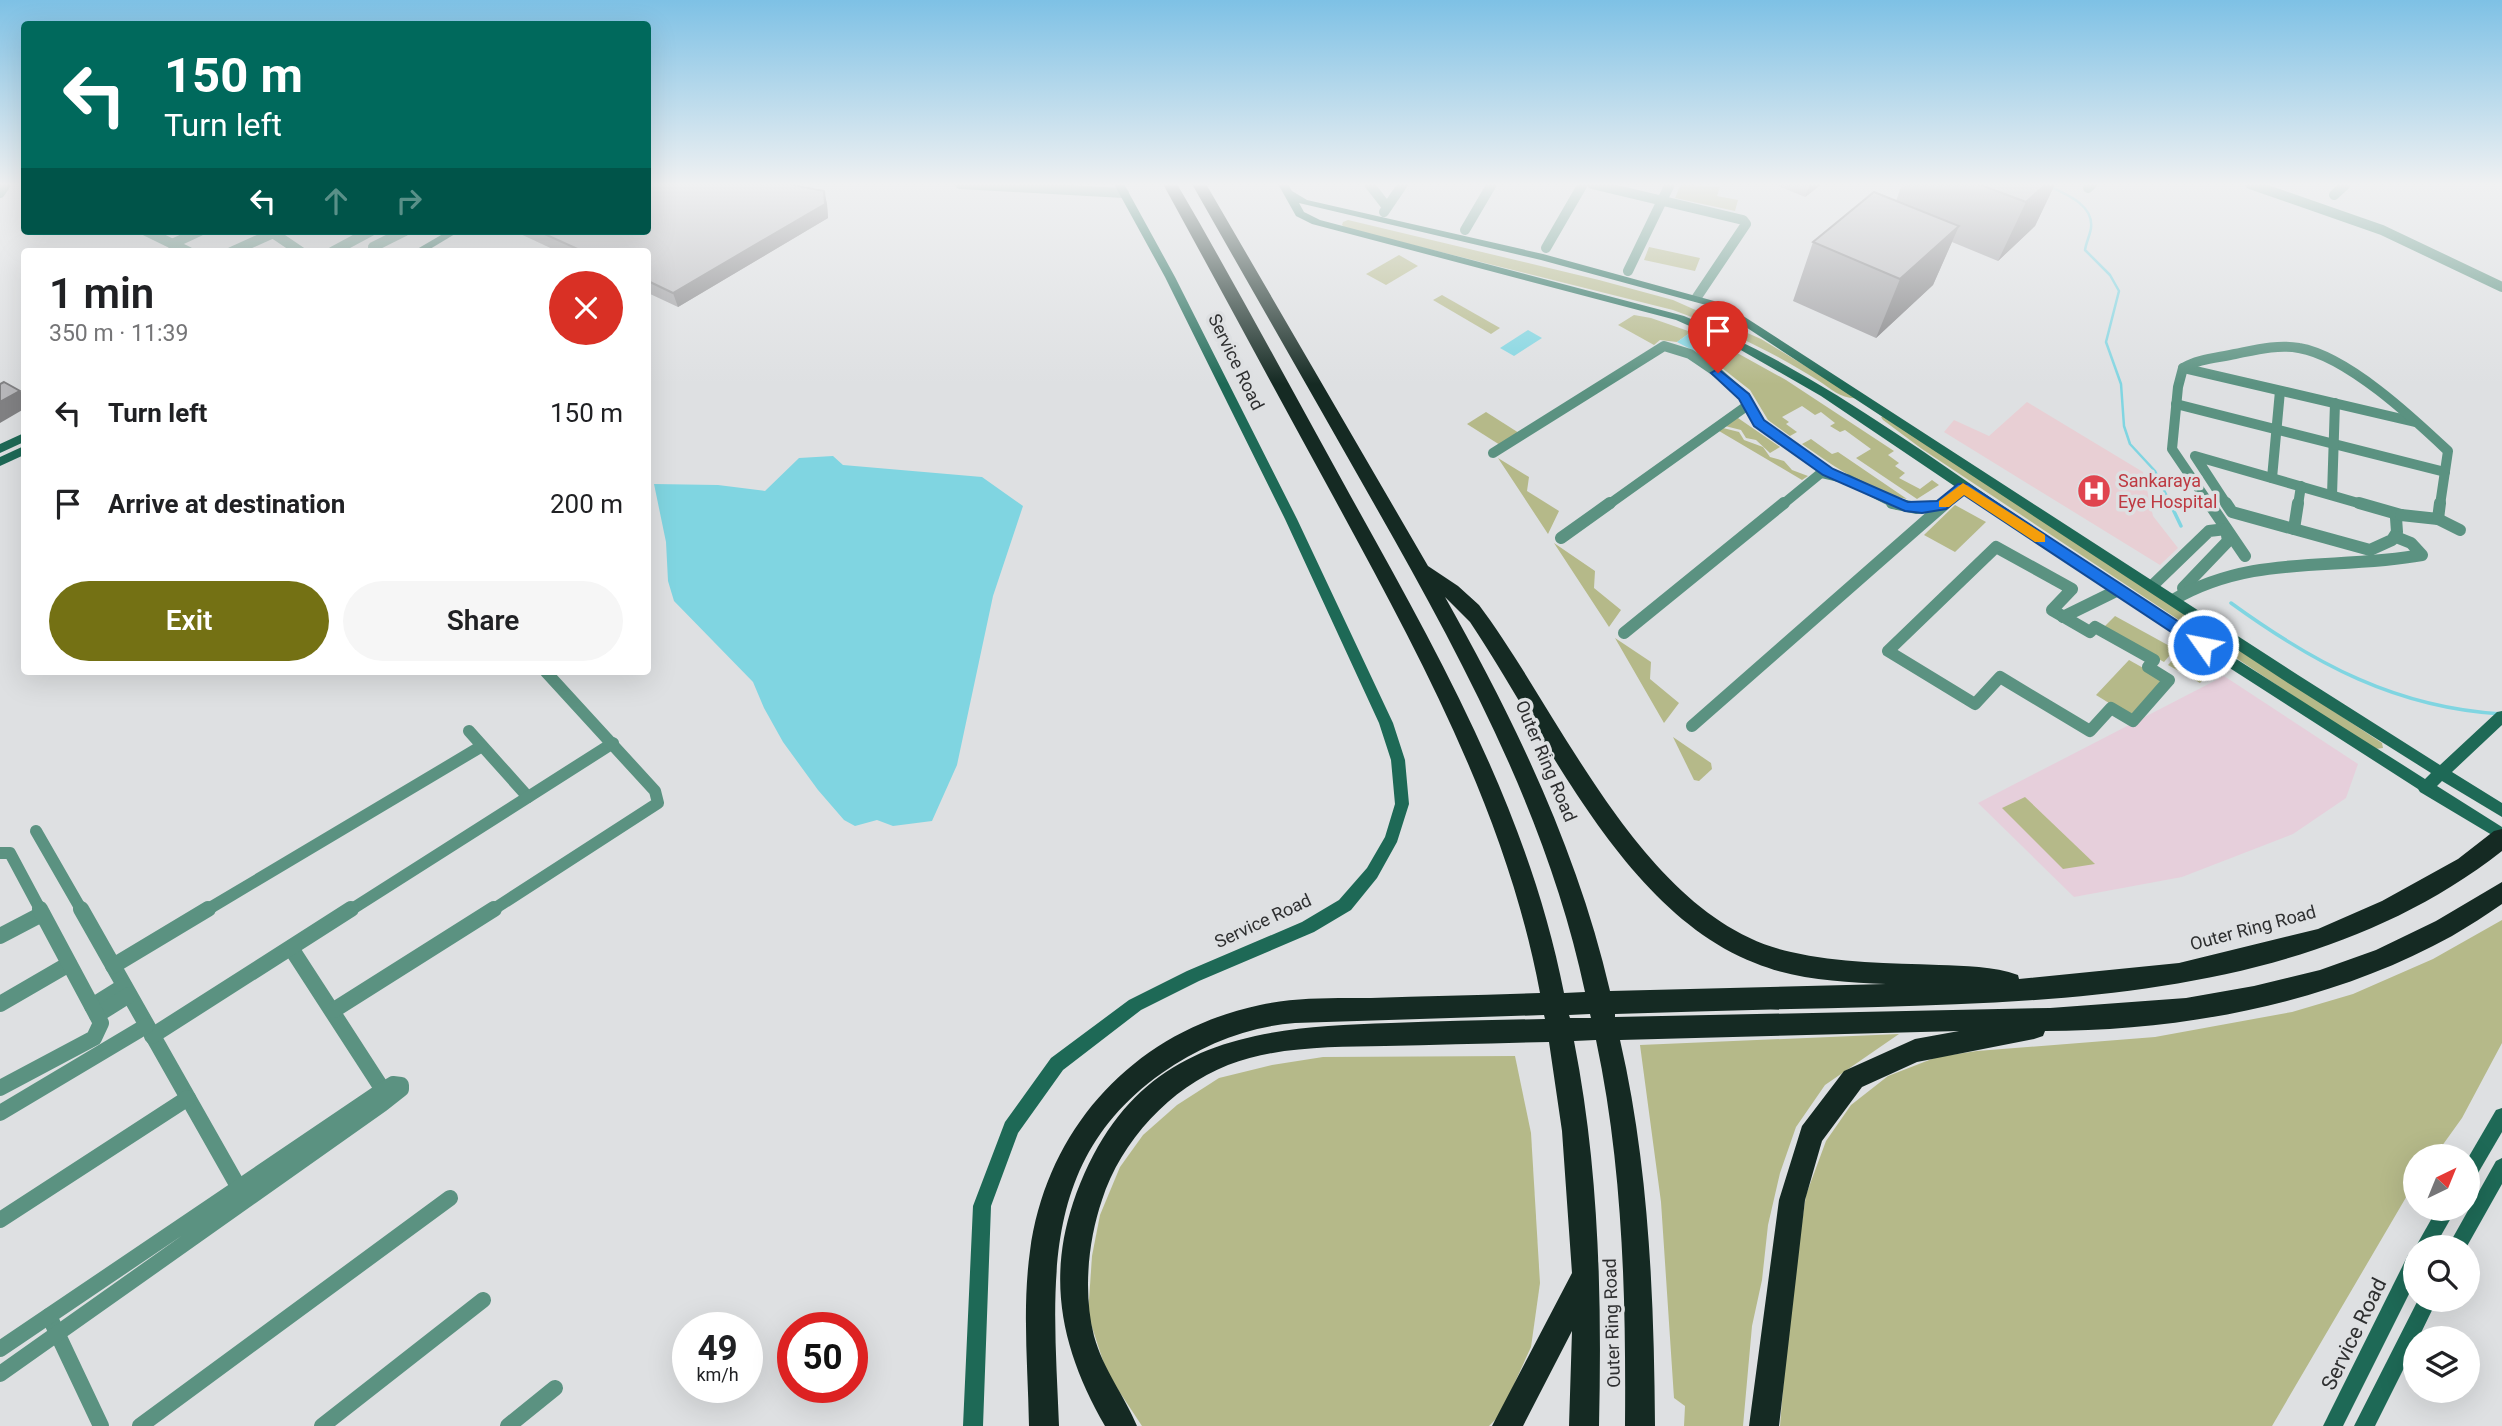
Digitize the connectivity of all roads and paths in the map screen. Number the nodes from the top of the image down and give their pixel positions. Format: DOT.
graph roads {
  1 [pos="1156,251"];
  2 [pos="1207,251"];
  3 [pos="1238,251"];
  4 [pos="1425,251"];
  5 [pos="1514,251"];
  6 [pos="1638,251"];
  7 [pos="1728,251"];
  8 [pos="2425,251"];
  9 [pos="1628,271"];
  10 [pos="2502,287"];
  11 [pos="1697,297"];
  12 [pos="2183,368"];
  13 [pos="2280,390"];
  14 [pos="2335,403"];
  15 [pos="2176,404"];
  16 [pos="1748,405"];
  17 [pos="1874,405"];
  18 [pos="1857,414"];
  19 [pos="2420,424"];
  20 [pos="2278,430"];
  21 [pos="21,438"];
  22 [pos="2334,446"];
  23 [pos="0,449"];
  24 [pos="2172,449"];
  25 [pos="21,452"];
  26 [pos="1493,453"];
  27 [pos="2195,456"];
  28 [pos="0,462"];
  29 [pos="1828,472"];
  30 [pos="2445,472"];
  31 [pos="2272,478"];
  32 [pos="2301,486"];
  33 [pos="1963,488"];
  34 [pos="2332,495"];
  35 [pos="1941,506"];
  36 [pos="2401,515"];
  37 [pos="2438,519"];
  38 [pos="2294,529"];
  39 [pos="2226,530"];
  40 [pos="2460,530"];
  41 [pos="2204,536"];
  42 [pos="2396,537"];
  43 [pos="1562,538"];
  44 [pos="2224,545"];
  45 [pos="2245,556"];
  46 [pos="1418,565"];
  47 [pos="2152,586"];
  48 [pos="2118,590"];
  49 [pos="2171,599"];
  50 [pos="2063,617"];
  51 [pos="1624,633"];
  52 [pos="549,675"];
  53 [pos="2500,718"];
  54 [pos="1692,726"];
  55 [pos="469,731"];
  56 [pos="613,743"];
  57 [pos="482,746"];
  58 [pos="2443,773"];
  59 [pos="2425,788"];
  60 [pos="527,797"];
  61 [pos="2502,811"];
  62 [pos="36,831"];
  63 [pos="2500,839"];
  64 [pos="0,853"];
  65 [pos="2502,892"];
  66 [pos="43,914"];
  67 [pos="0,936"];
  68 [pos="291,948"];
  69 [pos="69,964"];
  70 [pos="113,966"];
  71 [pos="2035,988"];
  72 [pos="127,990"];
  73 [pos="0,1004"];
  74 [pos="98,1004"];
  75 [pos="334,1010"];
  76 [pos="1660,1014"];
  77 [pos="2060,1021"];
  78 [pos="149,1031"];
  79 [pos="0,1088"];
  80 [pos="188,1098"];
  81 [pos="0,1113"];
  82 [pos="2502,1116"];
  83 [pos="2480,1154"];
  84 [pos="2502,1167"];
  85 [pos="243,1195"];
  86 [pos="450,1198"];
  87 [pos="0,1220"];
  88 [pos="2463,1235"];
  89 [pos="1585,1276"];
  90 [pos="2403,1286"];
  91 [pos="483,1300"];
  92 [pos="2422,1312"];
  93 [pos="50,1316"];
  94 [pos="58,1334"];
  95 [pos="0,1349"];
  96 [pos="0,1374"];
  97 [pos="555,1388"];
  98 [pos="102,1426"];
  99 [pos="140,1426"];
  100 [pos="322,1426"];
  101 [pos="508,1426"];
  102 [pos="973,1426"];
  103 [pos="1044,1426"];
  104 [pos="1122,1426"];
  105 [pos="1507,1426"];
  106 [pos="1584,1426"];
  107 [pos="1640,1426"];
  108 [pos="1763,1426"];
  109 [pos="2333,1426"];
  110 [pos="2364,1426"];
  1 -- 102 [label="main road, Service Road"];
  2 -- 89 [label="highway, Outer Ring Road"];
  3 -- 46 [label="highway, Outer Ring Road"];
  4 -- 18 [label="main road"];
  5 -- 11 [label="main road"];
  6 -- 9 [label="street"];
  7 -- 11 [label="street"];
  8 -- 10 [label="street"];
  11 -- 17 [label="main road"];
  12 -- 13 [label="street"];
  12 -- 15 [label="street"];
  12 -- 19 [label="street"];
  13 -- 14 [label="street"];
  13 -- 20 [label="street"];
  14 -- 19 [label="street"];
  14 -- 22 [label="street"];
  15 -- 20 [label="street"];
  15 -- 24 [label="street"];
  16 -- 26 [label="street"];
  16 -- 29 [label="street"];
  16 -- 43 [label="street"];
  17 -- 18 [label="main road"];
  17 -- 47 [label="main road"];
  18 -- 33 [label="main road"];
  19 -- 30 [label="street"];
  20 -- 22 [label="street"];
  20 -- 31 [label="street"];
  21 -- 23 [label="main road"];
  22 -- 30 [label="street"];
  22 -- 34 [label="street"];
  24 -- 27 [label="street"];
  24 -- 39 [label="street"];
  25 -- 28 [label="main road"];
  27 -- 31 [label="street"];
  27 -- 38 [label="street"];
  29 -- 35 [label="street"];
  29 -- 51 [label="street"];
  30 -- 37 [label="street"];
  31 -- 32 [label="street"];
  32 -- 34 [label="street"];
  32 -- 38 [label="street"];
  33 -- 35 [label="street"];
  33 -- 48 [label="main road"];
  34 -- 36 [label="street"];
  35 -- 54 [label="street"];
  36 -- 37 [label="street"];
  36 -- 42 [label="street"];
  37 -- 40 [label="street"];
  38 -- 42 [label="street"];
  39 -- 41 [label="street"];
  39 -- 44 [label="street"];
  39 -- 45 [label="street"];
  41 -- 44 [label="street"];
  41 -- 47 [label="street"];
  42 -- 49 [label="street"];
  44 -- 49 [label="street"];
  46 -- 71 [label="highway"];
  46 -- 107 [label="highway, Outer Ring Road"];
  47 -- 49 [label="main road"];
  48 -- 50 [label="street"];
  48 -- 59 [label="main road"];
  49 -- 58 [label="main road"];
  50 -- 50 [label="street"];
  52 -- 56 [label="street"];
  53 -- 58 [label="main road"];
  55 -- 57 [label="street"];
  56 -- 60 [label="street"];
  56 -- 75 [label="street"];
  57 -- 60 [label="street"];
  57 -- 70 [label="street"];
  58 -- 59 [label="main road"];
  58 -- 61 [label="main road"];
  59 -- 63 [label="main road"];
  60 -- 68 [label="street"];
  62 -- 70 [label="street"];
  63 -- 71 [label="highway, Outer Ring Road"];
  64 -- 66 [label="street"];
  65 -- 77 [label="highway"];
  66 -- 67 [label="street"];
  66 -- 69 [label="street"];
  68 -- 75 [label="street"];
  68 -- 78 [label="street"];
  69 -- 73 [label="street"];
  69 -- 74 [label="street"];
  70 -- 72 [label="street"];
  71 -- 76 [label="highway"];
  72 -- 74 [label="street"];
  72 -- 78 [label="street"];
  74 -- 79 [label="street"];
  75 -- 85 [label="street"];
  76 -- 77 [label="highway"];
  76 -- 103 [label="highway"];
  76 -- 104 [label="highway"];
  77 -- 108 [label="highway"];
  78 -- 80 [label="street"];
  78 -- 81 [label="street"];
  80 -- 85 [label="street"];
  80 -- 87 [label="street"];
  82 -- 83 [label="main road"];
  84 -- 88 [label="main road"];
  85 -- 93 [label="street"];
  85 -- 94 [label="street"];
  86 -- 99 [label="street"];
  89 -- 105 [label="highway"];
  89 -- 106 [label="highway, Outer Ring Road"];
  90 -- 109 [label="main road, Service Road"];
  91 -- 100 [label="street"];
  92 -- 110 [label="main road"];
  93 -- 94 [label="street"];
  93 -- 95 [label="street"];
  94 -- 96 [label="street"];
  94 -- 98 [label="street"];
  97 -- 101 [label="street"];
}
